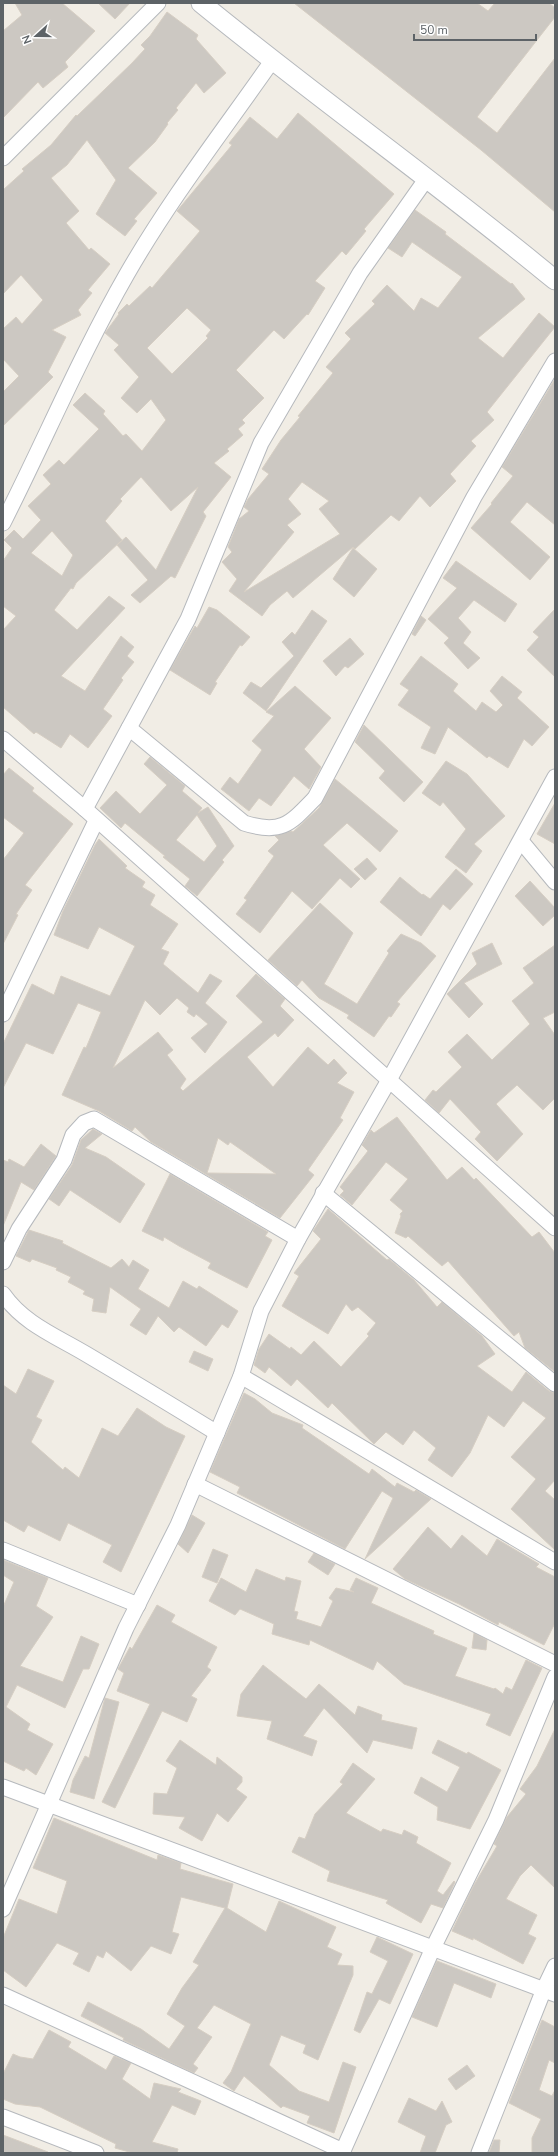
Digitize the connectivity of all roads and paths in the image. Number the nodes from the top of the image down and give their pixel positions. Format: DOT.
graph roads {
  1 [pos="158,3"];
  2 [pos="201,3"];
  3 [pos="272,61"];
  4 [pos="3,158"];
  5 [pos="428,178"];
  6 [pos="555,280"];
  7 [pos="555,361"];
  8 [pos="3,523"];
  9 [pos="129,728"];
  10 [pos="3,739"];
  11 [pos="555,777"];
  12 [pos="85,809"];
  13 [pos="96,821"];
  14 [pos="521,841"];
  15 [pos="555,882"];
  16 [pos="7,996"];
  17 [pos="3,1014"];
  18 [pos="389,1080"];
  19 [pos="324,1193"];
  20 [pos="555,1228"];
  21 [pos="298,1239"];
  22 [pos="3,1262"];
  23 [pos="3,1294"];
  24 [pos="241,1376"];
  25 [pos="555,1384"];
  26 [pos="217,1433"];
  27 [pos="195,1484"];
  28 [pos="3,1550"];
  29 [pos="555,1562"];
  30 [pos="138,1605"];
  31 [pos="555,1664"];
  32 [pos="555,1677"];
  33 [pos="3,1787"];
  34 [pos="49,1805"];
  35 [pos="3,1909"];
  36 [pos="433,1948"];
  37 [pos="555,1966"];
  38 [pos="549,1992"];
  39 [pos="3,1995"];
  40 [pos="3,2117"];
  41 [pos="343,2152"];
  42 [pos="96,2153"];
  43 [pos="479,2153"];
  1 -- 4 [label="street"];
  2 -- 3 [label="street"];
  3 -- 5 [label="street"];
  3 -- 8 [label="street"];
  5 -- 6 [label="street"];
  5 -- 9 [label="street"];
  7 -- 9 [label="street"];
  9 -- 12 [label="street"];
  10 -- 12 [label="street"];
  11 -- 14 [label="street"];
  12 -- 13 [label="street"];
  13 -- 16 [label="street"];
  13 -- 18 [label="street"];
  14 -- 15 [label="street"];
  14 -- 18 [label="street"];
  16 -- 17 [label="street"];
  18 -- 19 [label="street"];
  18 -- 20 [label="street"];
  19 -- 21 [label="street"];
  19 -- 25 [label="street"];
  21 -- 22 [label="street"];
  21 -- 24 [label="street"];
  23 -- 26 [label="street"];
  24 -- 26 [label="street"];
  24 -- 29 [label="street"];
  26 -- 27 [label="street"];
  27 -- 30 [label="street"];
  27 -- 31 [label="street"];
  28 -- 30 [label="street"];
  30 -- 34 [label="street"];
  32 -- 36 [label="street"];
  33 -- 34 [label="street"];
  34 -- 35 [label="street"];
  34 -- 36 [label="street"];
  36 -- 38 [label="street"];
  36 -- 41 [label="street"];
  37 -- 38 [label="street"];
  38 -- 43 [label="street"];
  39 -- 41 [label="street"];
  40 -- 42 [label="street"];
}
